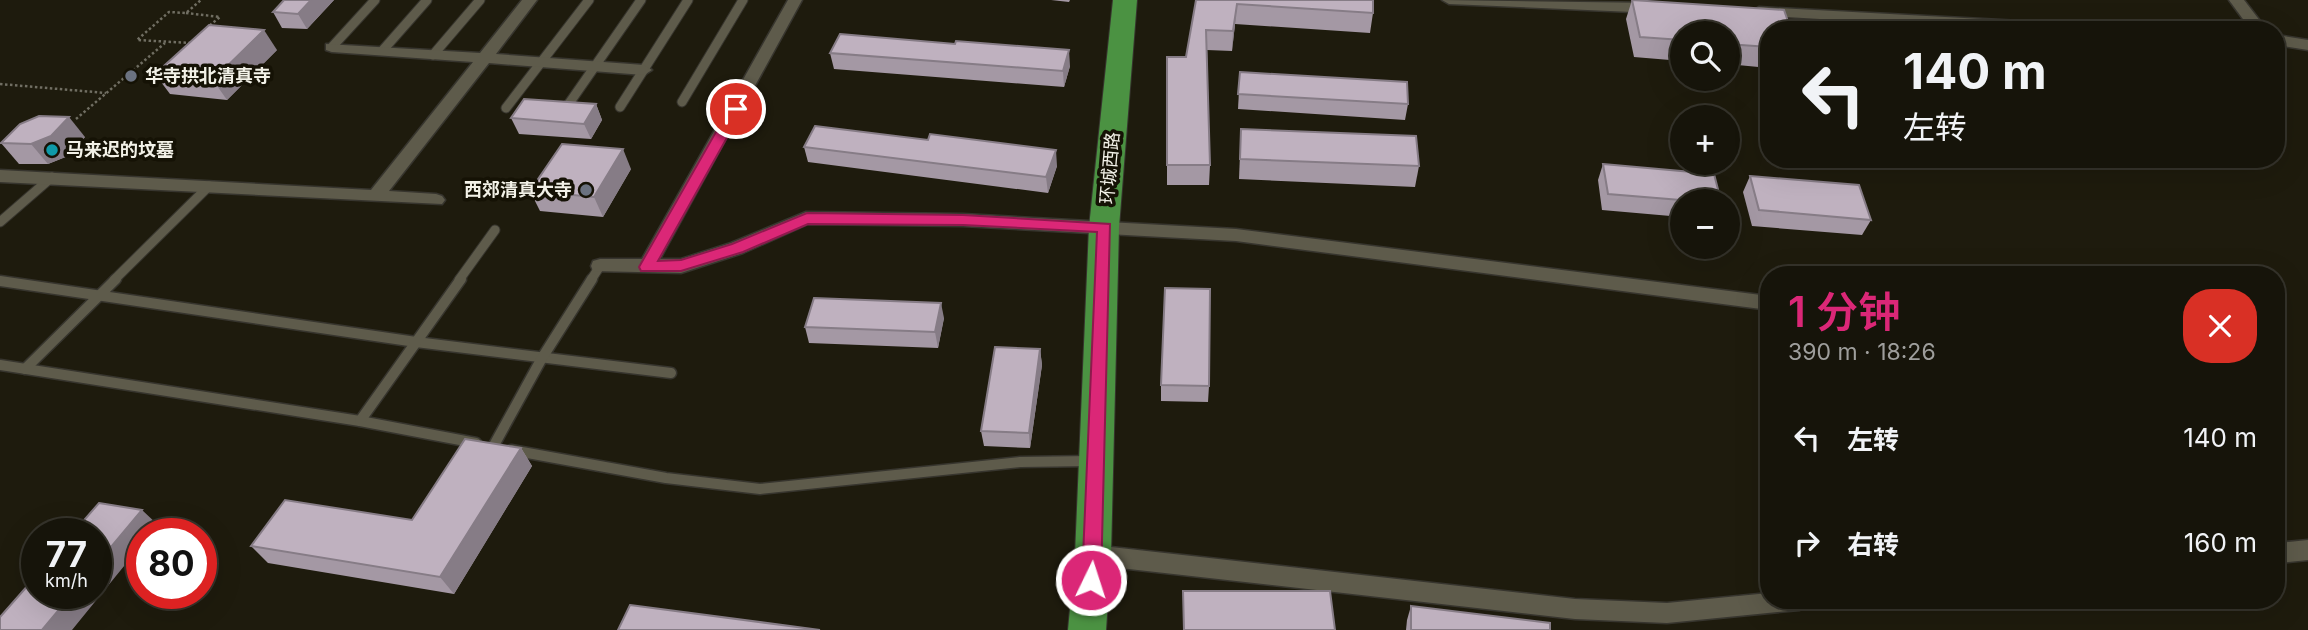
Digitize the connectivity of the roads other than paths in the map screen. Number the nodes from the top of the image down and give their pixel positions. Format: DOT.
graph roads {
  1 [pos="375,0"];
  2 [pos="426,0"];
  3 [pos="480,0"];
  4 [pos="530,0"];
  5 [pos="589,0"];
  6 [pos="641,0"];
  7 [pos="688,0"];
  8 [pos="743,0"];
  9 [pos="795,0"];
  10 [pos="1125,0"];
  11 [pos="1449,0"];
  12 [pos="2236,0"];
  13 [pos="1676,9"];
  14 [pos="1746,12"];
  15 [pos="1920,21"];
  16 [pos="2252,21"];
  17 [pos="2285,41"];
  18 [pos="2308,45"];
  19 [pos="332,47"];
  20 [pos="383,51"];
  21 [pos="433,55"];
  22 [pos="482,58"];
  23 [pos="541,63"];
  24 [pos="595,67"];
  25 [pos="644,70"];
  26 [pos="682,102"];
  27 [pos="568,105"];
  28 [pos="620,107"];
  29 [pos="506,108"];
  30 [pos="0,176"];
  31 [pos="52,176"];
  32 [pos="209,186"];
  33 [pos="377,195"];
  34 [pos="436,200"];
  35 [pos="0,222"];
  36 [pos="1104,227"];
  37 [pos="495,230"];
  38 [pos="600,266"];
  39 [pos="647,267"];
  40 [pos="0,281"];
  41 [pos="98,296"];
  42 [pos="1760,302"];
  43 [pos="416,342"];
  44 [pos="541,358"];
  45 [pos="0,365"];
  46 [pos="25,369"];
  47 [pos="671,373"];
  48 [pos="360,421"];
  49 [pos="493,447"];
  50 [pos="1096,461"];
  51 [pos="2308,550"];
  52 [pos="2285,552"];
  53 [pos="1093,555"];
  54 [pos="1760,604"];
  55 [pos="1087,630"];
  1 -- 19 [label="lane"];
  2 -- 20 [label="lane"];
  3 -- 21 [label="lane"];
  4 -- 22 [label="street"];
  5 -- 23 [label="lane"];
  6 -- 24 [label="lane"];
  7 -- 25 [label="lane"];
  8 -- 26 [label="lane"];
  9 -- 39 [label="street"];
  10 -- 36 [label="highway, 环城西路"];
  11 -- 13 [label="street"];
  12 -- 16 [label="street"];
  14 -- 15 [label="street"];
  17 -- 18 [label="street"];
  19 -- 20 [label="street"];
  20 -- 21 [label="street"];
  21 -- 22 [label="street"];
  22 -- 23 [label="street"];
  22 -- 33 [label="street"];
  23 -- 24 [label="street"];
  23 -- 29 [label="lane"];
  24 -- 25 [label="street"];
  24 -- 27 [label="lane"];
  25 -- 28 [label="lane"];
  30 -- 31 [label="street"];
  31 -- 32 [label="street"];
  31 -- 35 [label="lane"];
  32 -- 33 [label="street"];
  32 -- 41 [label="lane"];
  33 -- 34 [label="street"];
  36 -- 39 [label="street"];
  36 -- 42 [label="street"];
  36 -- 50 [label="highway, 环城西路"];
  37 -- 43 [label="lane"];
  38 -- 39 [label="street"];
  38 -- 44 [label="lane"];
  40 -- 41 [label="lane"];
  41 -- 43 [label="lane"];
  41 -- 46 [label="lane"];
  43 -- 44 [label="lane"];
  43 -- 48 [label="lane"];
  44 -- 47 [label="lane"];
  44 -- 49 [label="lane"];
  45 -- 46 [label="lane"];
  46 -- 48 [label="lane"];
  48 -- 49 [label="lane"];
  49 -- 50 [label="lane"];
  50 -- 53 [label="highway, 环城西路"];
  51 -- 52 [label="street"];
  53 -- 54 [label="street"];
  53 -- 55 [label="highway, 环城西路"];
}
